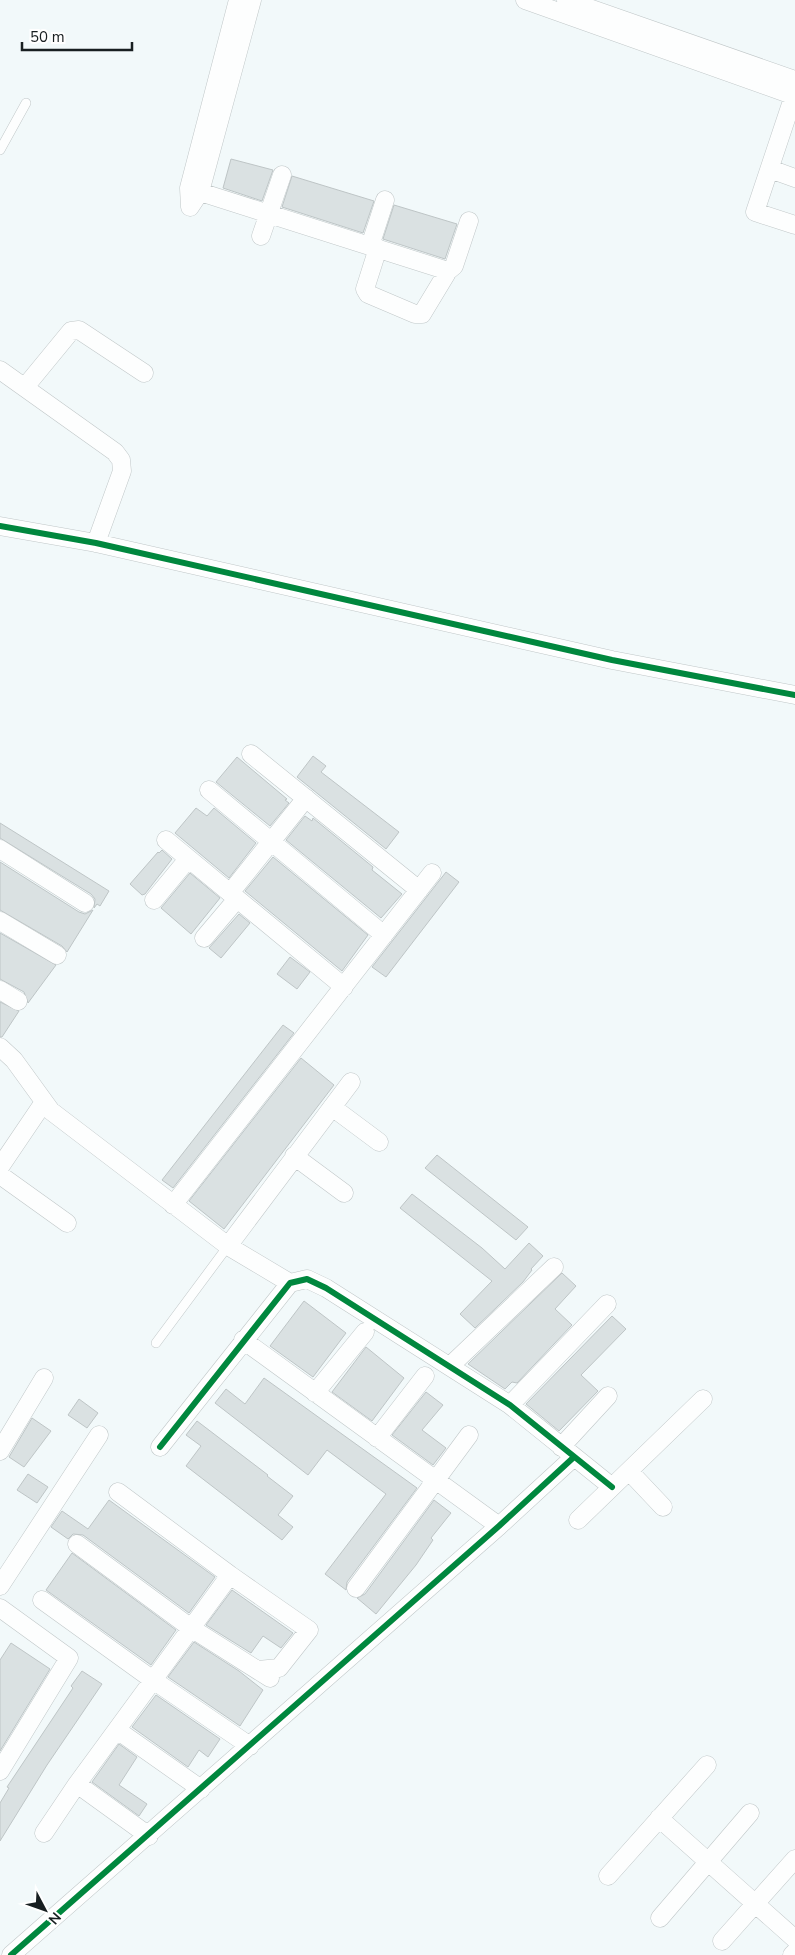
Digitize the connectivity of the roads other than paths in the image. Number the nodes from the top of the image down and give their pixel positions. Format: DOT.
graph roads {
  1 [pos="238,0"];
  2 [pos="252,0"];
  3 [pos="525,0"];
  4 [pos="566,0"];
  5 [pos="549,4"];
  6 [pos="795,90"];
  7 [pos="26,103"];
  8 [pos="0,150"];
  9 [pos="770,169"];
  10 [pos="282,175"];
  11 [pos="795,178"];
  12 [pos="200,192"];
  13 [pos="385,200"];
  14 [pos="269,214"];
  15 [pos="469,221"];
  16 [pos="795,225"];
  17 [pos="261,236"];
  18 [pos="374,247"];
  19 [pos="448,271"];
  20 [pos="0,370"];
  21 [pos="144,373"];
  22 [pos="25,387"];
  23 [pos="0,526"];
  24 [pos="96,543"];
  25 [pos="795,695"];
  26 [pos="251,754"];
  27 [pos="208,790"];
  28 [pos="306,798"];
  29 [pos="166,840"];
  30 [pos="272,842"];
  31 [pos="0,849"];
  32 [pos="188,858"];
  33 [pos="432,873"];
  34 [pos="419,890"];
  35 [pos="234,896"];
  36 [pos="154,900"];
  37 [pos="85,903"];
  38 [pos="0,921"];
  39 [pos="384,935"];
  40 [pos="204,938"];
  41 [pos="57,955"];
  42 [pos="344,987"];
  43 [pos="0,990"];
  44 [pos="18,1001"];
  45 [pos="0,1047"];
  46 [pos="351,1082"];
  47 [pos="44,1102"];
  48 [pos="332,1107"];
  49 [pos="379,1142"];
  50 [pos="294,1156"];
  51 [pos="0,1167"];
  52 [pos="0,1175"];
  53 [pos="344,1193"];
  54 [pos="173,1205"];
  55 [pos="67,1223"];
  56 [pos="228,1246"];
  57 [pos="554,1267"];
  58 [pos="290,1283"];
  59 [pos="607,1304"];
  60 [pos="366,1332"];
  61 [pos="243,1340"];
  62 [pos="156,1343"];
  63 [pos="450,1366"];
  64 [pos="425,1376"];
  65 [pos="44,1378"];
  66 [pos="315,1393"];
  67 [pos="608,1396"];
  68 [pos="704,1399"];
  69 [pos="510,1405"];
  70 [pos="99,1435"];
  71 [pos="469,1436"];
  72 [pos="377,1438"];
  73 [pos="160,1447"];
  74 [pos="0,1451"];
  75 [pos="571,1455"];
  76 [pos="629,1471"];
  77 [pos="436,1481"];
  78 [pos="612,1487"];
  79 [pos="118,1492"];
  80 [pos="663,1506"];
  81 [pos="578,1520"];
  82 [pos="499,1526"];
  83 [pos="77,1544"];
  84 [pos="230,1575"];
  85 [pos="0,1586"];
  86 [pos="356,1588"];
  87 [pos="42,1600"];
  88 [pos="3,1617"];
  89 [pos="191,1628"];
  90 [pos="153,1680"];
  91 [pos="117,1730"];
  92 [pos="250,1746"];
  93 [pos="707,1765"];
  94 [pos="0,1771"];
  95 [pos="77,1784"];
  96 [pos="201,1789"];
  97 [pos="750,1813"];
  98 [pos="659,1818"];
  99 [pos="44,1833"];
  100 [pos="149,1836"];
  101 [pos="795,1859"];
  102 [pos="709,1860"];
  103 [pos="608,1876"];
  104 [pos="756,1903"];
  105 [pos="660,1918"];
  106 [pos="795,1939"];
  107 [pos="722,1941"];
  108 [pos="795,1952"];
  109 [pos="11,1955"];
  110 [pos="792,1955"];
  1 -- 12 [label="street"];
  2 -- 12 [label="street"];
  3 -- 5 [label="street"];
  4 -- 6 [label="street"];
  5 -- 6 [label="street"];
  6 -- 9 [label="street"];
  7 -- 8 [label="lane"];
  9 -- 11 [label="street"];
  9 -- 16 [label="street"];
  10 -- 14 [label="street"];
  12 -- 14 [label="street"];
  13 -- 18 [label="street"];
  14 -- 17 [label="street"];
  14 -- 18 [label="street"];
  15 -- 19 [label="street"];
  18 -- 19 [label="street"];
  18 -- 19 [label="street"];
  20 -- 22 [label="street"];
  21 -- 22 [label="street"];
  22 -- 24 [label="street"];
  23 -- 24 [label="street"];
  24 -- 25 [label="street"];
  26 -- 28 [label="street"];
  27 -- 30 [label="street"];
  28 -- 30 [label="street"];
  28 -- 34 [label="street"];
  29 -- 32 [label="street"];
  30 -- 35 [label="street"];
  30 -- 39 [label="street"];
  31 -- 37 [label="street"];
  32 -- 35 [label="street"];
  32 -- 36 [label="street"];
  33 -- 34 [label="street"];
  34 -- 39 [label="street"];
  35 -- 40 [label="street"];
  35 -- 42 [label="street"];
  38 -- 41 [label="street"];
  39 -- 42 [label="street"];
  42 -- 54 [label="street"];
  43 -- 44 [label="street"];
  45 -- 47 [label="street"];
  46 -- 48 [label="street"];
  47 -- 51 [label="street"];
  47 -- 54 [label="street"];
  48 -- 49 [label="street"];
  48 -- 50 [label="street"];
  50 -- 53 [label="street"];
  50 -- 56 [label="street"];
  52 -- 55 [label="street"];
  54 -- 56 [label="street"];
  56 -- 58 [label="street"];
  56 -- 62 [label="lane"];
  57 -- 63 [label="street"];
  58 -- 61 [label="street"];
  58 -- 63 [label="street"];
  59 -- 69 [label="street"];
  60 -- 66 [label="street"];
  61 -- 66 [label="street"];
  61 -- 73 [label="street"];
  63 -- 69 [label="street"];
  64 -- 72 [label="street"];
  65 -- 74 [label="street"];
  66 -- 72 [label="street"];
  67 -- 75 [label="street"];
  68 -- 76 [label="street"];
  69 -- 75 [label="street"];
  70 -- 85 [label="street"];
  71 -- 77 [label="street"];
  72 -- 77 [label="street"];
  75 -- 78 [label="street"];
  75 -- 82 [label="street"];
  76 -- 78 [label="street"];
  76 -- 80 [label="street"];
  77 -- 82 [label="street"];
  77 -- 86 [label="street"];
  78 -- 81 [label="street"];
  79 -- 84 [label="street"];
  82 -- 92 [label="street"];
  83 -- 89 [label="street"];
  84 -- 89 [label="street"];
  84 -- 89 [label="street"];
  87 -- 90 [label="street"];
  88 -- 94 [label="street"];
  89 -- 90 [label="street"];
  90 -- 91 [label="street"];
  90 -- 92 [label="street"];
  91 -- 95 [label="street"];
  91 -- 96 [label="street"];
  92 -- 96 [label="street"];
  93 -- 98 [label="street"];
  95 -- 99 [label="street"];
  95 -- 100 [label="street"];
  96 -- 100 [label="street"];
  97 -- 102 [label="street"];
  98 -- 102 [label="street"];
  98 -- 103 [label="street"];
  100 -- 109 [label="street"];
  101 -- 104 [label="street"];
  102 -- 104 [label="street"];
  102 -- 105 [label="street"];
  104 -- 106 [label="street"];
  104 -- 107 [label="street"];
  108 -- 110 [label="street"];
}
